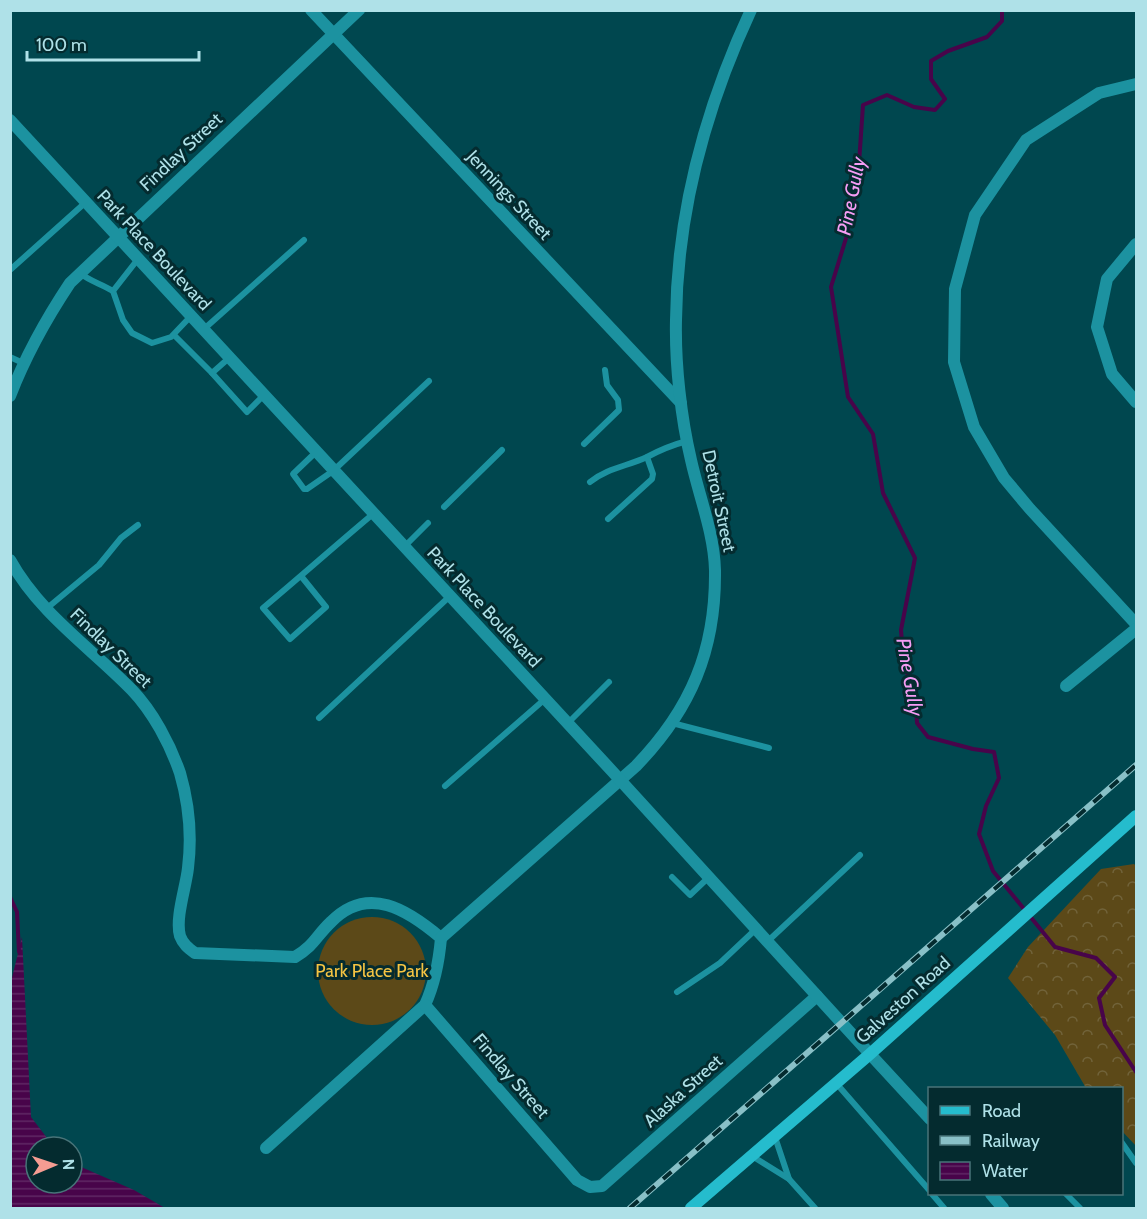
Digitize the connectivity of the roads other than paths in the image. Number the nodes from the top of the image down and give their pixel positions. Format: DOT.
graph roads {
  1 [pos="311,10"];
  2 [pos="359,10"];
  3 [pos="751,10"];
  4 [pos="333,34"];
  5 [pos="1137,84"];
  6 [pos="11,121"];
  7 [pos="86,202"];
  8 [pos="118,236"];
  9 [pos="304,240"];
  10 [pos="1137,244"];
  11 [pos="138,259"];
  12 [pos="10,270"];
  13 [pos="80,273"];
  14 [pos="113,291"];
  15 [pos="191,316"];
  16 [pos="204,330"];
  17 [pos="174,334"];
  18 [pos="10,357"];
  19 [pos="230,358"];
  20 [pos="23,363"];
  21 [pos="605,370"];
  22 [pos="212,373"];
  23 [pos="429,381"];
  24 [pos="264,395"];
  25 [pos="10,396"];
  26 [pos="1137,402"];
  27 [pos="681,403"];
  28 [pos="687,441"];
  29 [pos="584,444"];
  30 [pos="502,450"];
  31 [pos="316,452"];
  32 [pos="647,457"];
  33 [pos="333,471"];
  34 [pos="590,482"];
  35 [pos="444,507"];
  36 [pos="373,514"];
  37 [pos="608,519"];
  38 [pos="428,523"];
  39 [pos="138,525"];
  40 [pos="404,547"];
  41 [pos="10,560"];
  42 [pos="301,576"];
  43 [pos="450,596"];
  44 [pos="46,609"];
  45 [pos="1137,624"];
  46 [pos="1137,629"];
  47 [pos="609,682"];
  48 [pos="1066,686"];
  49 [pos="545,699"];
  50 [pos="319,718"];
  51 [pos="568,723"];
  52 [pos="672,723"];
  53 [pos="769,748"];
  54 [pos="621,781"];
  55 [pos="445,786"];
  56 [pos="1137,816"];
  57 [pos="860,855"];
  58 [pos="672,877"];
  59 [pos="709,877"];
  60 [pos="756,929"];
  61 [pos="441,938"];
  62 [pos="768,942"];
  63 [pos="676,992"];
  64 [pos="817,996"];
  65 [pos="425,1005"];
  66 [pos="870,1054"];
  67 [pos="837,1083"];
  68 [pos="928,1117"];
  69 [pos="775,1136"];
  70 [pos="1123,1144"];
  71 [pos="266,1148"];
  72 [pos="752,1156"];
  73 [pos="1137,1163"];
  74 [pos="570,1171"];
  75 [pos="789,1179"];
  76 [pos="928,1189"];
  77 [pos="933,1195"];
  78 [pos="992,1195"];
  79 [pos="1067,1195"];
  80 [pos="692,1209"];
  81 [pos="815,1209"];
  82 [pos="944,1209"];
  83 [pos="1003,1209"];
  84 [pos="1080,1209"];
  1 -- 4 [label="street, Jennings Street"];
  2 -- 4 [label="street, Findlay Street"];
  3 -- 27 [label="street, Detroit Street"];
  4 -- 8 [label="street, Findlay Street"];
  4 -- 27 [label="street, Jennings Street"];
  5 -- 45 [label="street"];
  6 -- 7 [label="street, Park Place Boulevard"];
  7 -- 8 [label="street, Park Place Boulevard"];
  7 -- 12 [label="lane"];
  8 -- 11 [label="street, Park Place Boulevard"];
  8 -- 13 [label="street, Findlay Street"];
  9 -- 16 [label="lane"];
  10 -- 26 [label="street"];
  11 -- 14 [label="lane"];
  11 -- 15 [label="street, Park Place Boulevard"];
  13 -- 14 [label="lane"];
  13 -- 20 [label="street, Findlay Street"];
  14 -- 17 [label="lane"];
  15 -- 16 [label="street, Park Place Boulevard"];
  15 -- 17 [label="lane"];
  16 -- 19 [label="street, Park Place Boulevard"];
  17 -- 22 [label="lane"];
  18 -- 20 [label="lane"];
  19 -- 22 [label="lane"];
  19 -- 24 [label="street, Park Place Boulevard"];
  20 -- 25 [label="street, Findlay Street"];
  21 -- 29 [label="lane"];
  22 -- 24 [label="lane"];
  23 -- 33 [label="lane"];
  24 -- 31 [label="street, Park Place Boulevard"];
  27 -- 28 [label="street, Detroit Street"];
  28 -- 32 [label="lane"];
  28 -- 52 [label="street, Detroit Street"];
  30 -- 35 [label="lane"];
  31 -- 33 [label="street, Park Place Boulevard"];
  31 -- 33 [label="lane"];
  32 -- 34 [label="lane"];
  32 -- 37 [label="lane"];
  33 -- 36 [label="street, Park Place Boulevard"];
  36 -- 40 [label="street, Park Place Boulevard"];
  36 -- 42 [label="lane"];
  38 -- 40 [label="lane"];
  39 -- 44 [label="lane"];
  40 -- 43 [label="street, Park Place Boulevard"];
  41 -- 44 [label="street, Findlay Street"];
  42 -- 42 [label="lane"];
  43 -- 49 [label="street, Park Place Boulevard"];
  43 -- 50 [label="lane"];
  44 -- 61 [label="street, Findlay Street"];
  46 -- 48 [label="street"];
  47 -- 51 [label="lane"];
  49 -- 51 [label="street, Park Place Boulevard"];
  49 -- 55 [label="lane"];
  51 -- 54 [label="street, Park Place Boulevard"];
  52 -- 53 [label="lane"];
  52 -- 54 [label="street, Detroit Street"];
  54 -- 59 [label="street, Park Place Boulevard"];
  54 -- 61 [label="street, Detroit Street"];
  56 -- 66 [label="main road, Galveston Road"];
  57 -- 62 [label="lane"];
  58 -- 59 [label="lane"];
  59 -- 60 [label="street, Park Place Boulevard"];
  60 -- 62 [label="street, Park Place Boulevard"];
  60 -- 63 [label="lane"];
  61 -- 65 [label="street"];
  62 -- 64 [label="street, Park Place Boulevard"];
  64 -- 66 [label="street, Park Place Boulevard"];
  64 -- 74 [label="street, Alaska Street"];
  65 -- 71 [label="street"];
  65 -- 74 [label="street, Findlay Street"];
  66 -- 67 [label="main road, Galveston Road"];
  66 -- 68 [label="street, Park Place Boulevard"];
  67 -- 69 [label="main road, Galveston Road"];
  67 -- 76 [label="lane"];
  69 -- 72 [label="main road, Galveston Road"];
  69 -- 75 [label="lane"];
  70 -- 73 [label="lane"];
  72 -- 75 [label="lane"];
  72 -- 80 [label="main road, Galveston Road"];
  75 -- 81 [label="lane"];
  77 -- 82 [label="lane"];
  78 -- 83 [label="street"];
  79 -- 84 [label="lane"];
}
